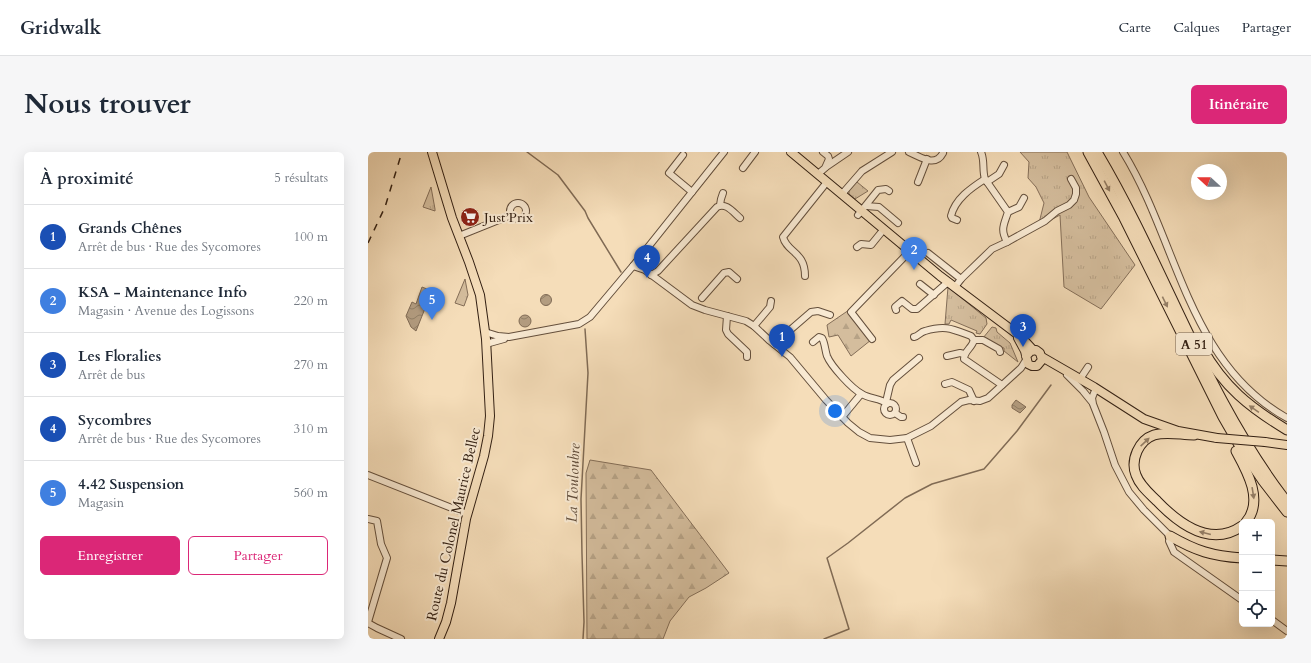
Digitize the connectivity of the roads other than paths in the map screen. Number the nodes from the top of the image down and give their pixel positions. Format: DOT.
graph roads {
  1 [pos="432,152"];
  2 [pos="724,152"];
  3 [pos="755,152"];
  4 [pos="791,152"];
  5 [pos="823,152"];
  6 [pos="848,152"];
  7 [pos="892,152"];
  8 [pos="909,152"];
  9 [pos="980,152"];
  10 [pos="1088,152"];
  11 [pos="1097,152"];
  12 [pos="1123,152"];
  13 [pos="943,153"];
  14 [pos="683,155"];
  15 [pos="927,159"];
  16 [pos="1004,164"];
  17 [pos="743,168"];
  18 [pos="825,168"];
  19 [pos="818,174"];
  20 [pos="1070,179"];
  21 [pos="1113,180"];
  22 [pos="986,181"];
  23 [pos="827,182"];
  24 [pos="918,182"];
  25 [pos="692,192"];
  26 [pos="889,192"];
  27 [pos="723,193"];
  28 [pos="842,194"];
  29 [pos="1024,198"];
  30 [pos="720,205"];
  31 [pos="862,211"];
  32 [pos="1008,212"];
  33 [pos="511,215"];
  34 [pos="740,218"];
  35 [pos="957,220"];
  36 [pos="898,223"];
  37 [pos="884,229"];
  38 [pos="459,236"];
  39 [pos="1007,242"];
  40 [pos="857,247"];
  41 [pos="910,251"];
  42 [pos="928,253"];
  43 [pos="638,260"];
  44 [pos="633,266"];
  45 [pos="644,270"];
  46 [pos="805,276"];
  47 [pos="653,277"];
  48 [pos="737,278"];
  49 [pos="961,280"];
  50 [pos="948,282"];
  51 [pos="920,284"];
  52 [pos="955,287"];
  53 [pos="934,295"];
  54 [pos="771,301"];
  55 [pos="695,307"];
  56 [pos="896,310"];
  57 [pos="830,315"];
  58 [pos="727,316"];
  59 [pos="754,326"];
  60 [pos="485,332"];
  61 [pos="1014,332"];
  62 [pos="509,337"];
  63 [pos="914,337"];
  64 [pos="872,339"];
  65 [pos="974,340"];
  66 [pos="813,342"];
  67 [pos="486,343"];
  68 [pos="774,344"];
  69 [pos="1033,350"];
  70 [pos="1000,352"];
  71 [pos="964,354"];
  72 [pos="947,356"];
  73 [pos="748,357"];
  74 [pos="919,358"];
  75 [pos="1028,360"];
  76 [pos="1042,360"];
  77 [pos="1054,363"];
  78 [pos="1088,367"];
  79 [pos="1080,379"];
  80 [pos="1203,379"];
  81 [pos="945,384"];
  82 [pos="1002,385"];
  83 [pos="1095,388"];
  84 [pos="861,394"];
  85 [pos="974,401"];
  86 [pos="886,403"];
  87 [pos="1093,404"];
  88 [pos="842,417"];
  89 [pos="903,417"];
  90 [pos="1287,418"];
  91 [pos="1287,430"];
  92 [pos="1194,435"];
  93 [pos="907,438"];
  94 [pos="1287,445"];
  95 [pos="916,463"];
  96 [pos="368,475"];
  97 [pos="1287,502"];
  98 [pos="1287,512"];
  99 [pos="467,514"];
  100 [pos="368,519"];
  101 [pos="1248,519"];
  102 [pos="1239,528"];
  103 [pos="1170,536"];
  104 [pos="1239,558"];
  105 [pos="1275,560"];
  106 [pos="1287,561"];
  107 [pos="1239,598"];
  108 [pos="368,622"];
  109 [pos="1275,622"];
  110 [pos="1287,631"];
  111 [pos="401,639"];
  112 [pos="440,639"];
  1 -- 38 [label="main road, Route du Colonel Maurice Bellec"];
  2 -- 25 [label="street"];
  3 -- 17 [label="street"];
  4 -- 19 [label="main road"];
  5 -- 18 [label="street"];
  6 -- 18 [label="street"];
  7 -- 28 [label="street"];
  8 -- 15 [label="street"];
  9 -- 22 [label="street"];
  10 -- 80 [label="highway, A 51, one-way"];
  11 -- 21 [label="highway, A 51"];
  12 -- 90 [label="street"];
  13 -- 15 [label="street"];
  14 -- 25 [label="street"];
  15 -- 24 [label="street"];
  16 -- 22 [label="street"];
  18 -- 19 [label="street"];
  19 -- 23 [label="main road"];
  20 -- 39 [label="street"];
  91 -- 21 [label="highway, one-way"];
  21 -- 97 [label="highway, A 51"];
  22 -- 32 [label="street"];
  22 -- 35 [label="street"];
  23 -- 28 [label="main road"];
  23 -- 46 [label="street"];
  25 -- 43 [label="street"];
  26 -- 31 [label="street"];
  27 -- 30 [label="street"];
  28 -- 31 [label="main road"];
  29 -- 32 [label="street"];
  30 -- 34 [label="street"];
  30 -- 47 [label="street"];
  31 -- 36 [label="street"];
  31 -- 37 [label="main road"];
  32 -- 39 [label="street"];
  33 -- 38 [label="street"];
  37 -- 40 [label="street"];
  37 -- 41 [label="main road"];
  38 -- 60 [label="main road, Route du Colonel Maurice Bellec"];
  39 -- 49 [label="street"];
  41 -- 50 [label="main road"];
  41 -- 64 [label="street"];
  42 -- 49 [label="street"];
  43 -- 44 [label="street"];
  43 -- 45 [label="street"];
  44 -- 45 [label="street"];
  44 -- 62 [label="street"];
  45 -- 47 [label="street"];
  47 -- 55 [label="street"];
  48 -- 55 [label="street"];
  49 -- 52 [label="street"];
  50 -- 52 [label="main road"];
  50 -- 53 [label="street"];
  51 -- 53 [label="street"];
  52 -- 61 [label="main road"];
  53 -- 56 [label="street"];
  54 -- 59 [label="street"];
  55 -- 58 [label="street"];
  57 -- 68 [label="street"];
  58 -- 59 [label="street"];
  58 -- 73 [label="street"];
  59 -- 68 [label="street"];
  60 -- 62 [label="street"];
  60 -- 67 [label="main road, Route du Colonel Maurice Bellec"];
  61 -- 69 [label="main road"];
  61 -- 75 [label="main road"];
  62 -- 67 [label="street"];
  63 -- 65 [label="street"];
  65 -- 70 [label="street"];
  65 -- 71 [label="street"];
  66 -- 84 [label="street"];
  67 -- 99 [label="main road, Route du Colonel Maurice Bellec"];
  68 -- 88 [label="street"];
  69 -- 75 [label="main road"];
  69 -- 76 [label="main road"];
  71 -- 72 [label="street"];
  71 -- 82 [label="street"];
  74 -- 86 [label="street"];
  75 -- 76 [label="main road"];
  75 -- 82 [label="street"];
  76 -- 77 [label="main road"];
  77 -- 79 [label="main road"];
  77 -- 87 [label="street"];
  78 -- 79 [label="street"];
  79 -- 83 [label="main road"];
  80 -- 98 [label="highway, A 51"];
  80 -- 101 [label="highway, one-way"];
  81 -- 85 [label="street"];
  82 -- 85 [label="street"];
  83 -- 87 [label="street"];
  83 -- 92 [label="main road"];
  84 -- 86 [label="street"];
  84 -- 88 [label="street"];
  85 -- 93 [label="street"];
  86 -- 89 [label="street"];
  87 -- 103 [label="street"];
  88 -- 93 [label="street"];
  92 -- 94 [label="main road, bridge"];
  102 -- 92 [label="highway, one-way"];
  93 -- 95 [label="street"];
  96 -- 99 [label="street"];
  99 -- 112 [label="main road, Route du Colonel Maurice Bellec"];
  100 -- 108 [label="street"];
  103 -- 104 [label="highway"];
  103 -- 107 [label="street"];
  105 -- 106 [label="highway"];
  108 -- 111 [label="street"];
  109 -- 110 [label="street"];
}
